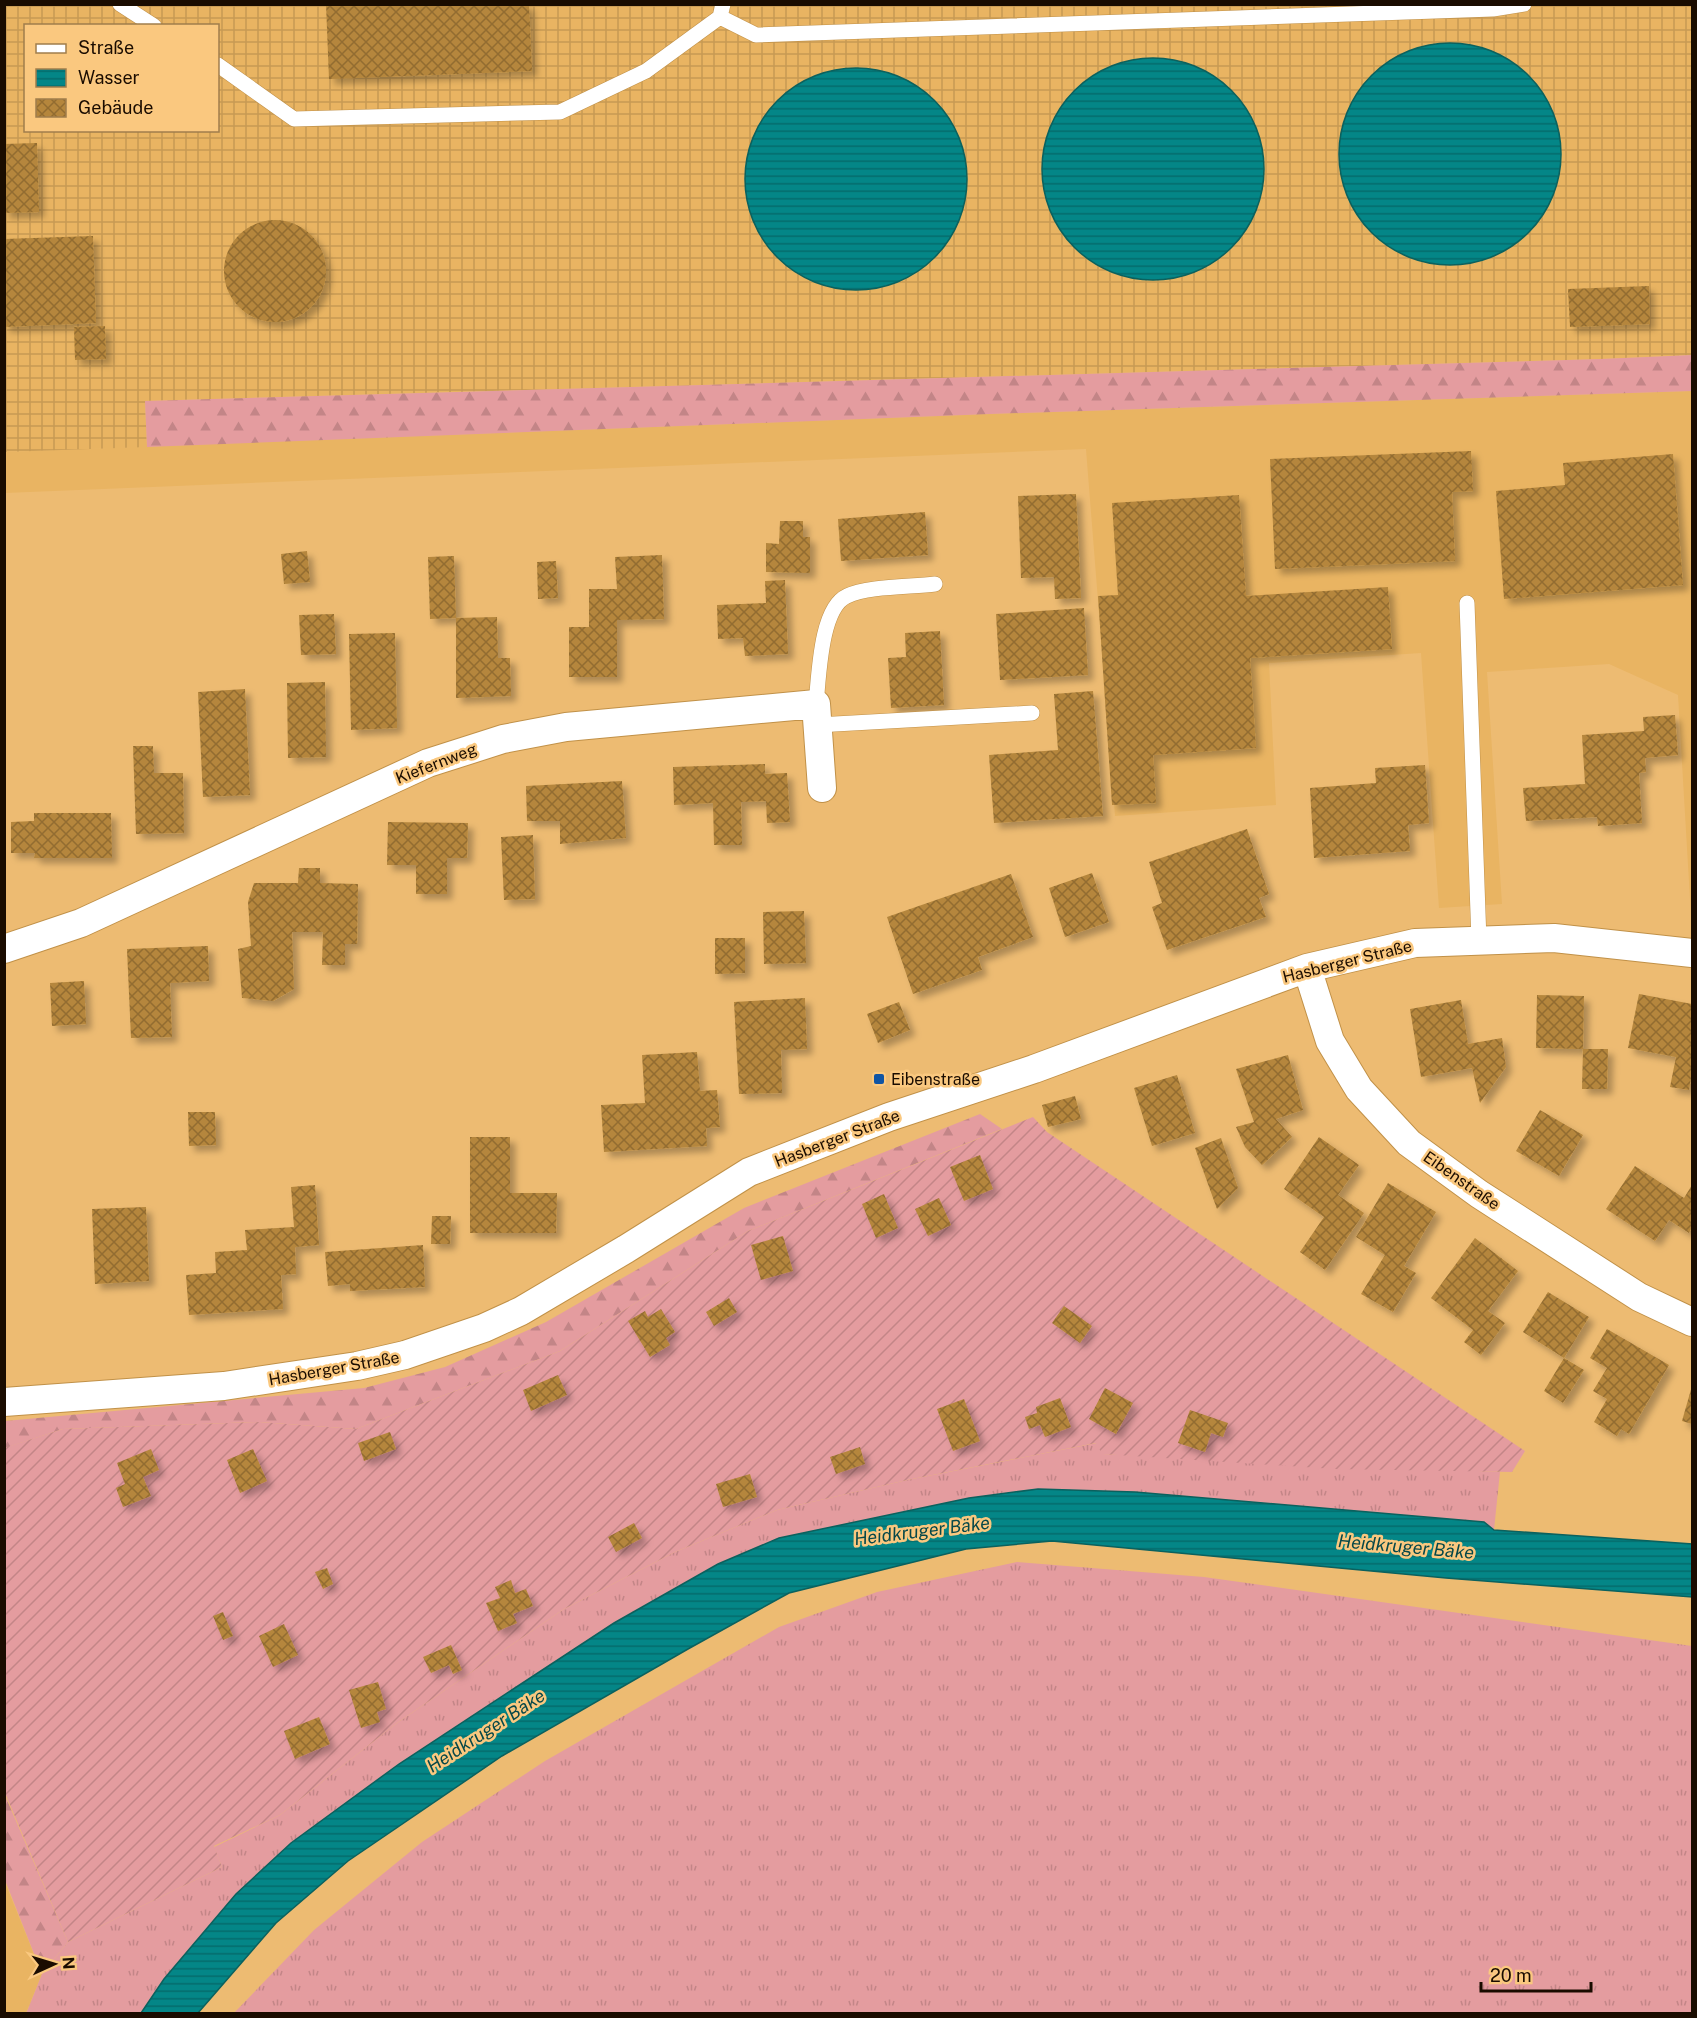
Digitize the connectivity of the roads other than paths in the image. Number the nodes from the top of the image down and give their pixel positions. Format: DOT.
graph roads {
  1 [pos="120,4"];
  2 [pos="1524,4"];
  3 [pos="721,11"];
  4 [pos="151,24"];
  5 [pos="219,66"];
  6 [pos="935,585"];
  7 [pos="1467,603"];
  8 [pos="1032,713"];
  9 [pos="816,714"];
  10 [pos="822,788"];
  11 [pos="1479,941"];
  12 [pos="4,949"];
  13 [pos="1692,953"];
  14 [pos="1307,968"];
  15 [pos="1692,1322"];
  16 [pos="4,1402"];
  1 -- 4 [label="lane"];
  2 -- 3 [label="lane"];
  3 -- 5 [label="lane"];
  6 -- 9 [label="lane"];
  7 -- 11 [label="lane"];
  8 -- 9 [label="lane"];
  9 -- 10 [label="street"];
  9 -- 12 [label="street, Kiefernweg"];
  11 -- 13 [label="street, Hasberger Straße"];
  11 -- 14 [label="street, Hasberger Straße"];
  14 -- 15 [label="street, Eibenstraße"];
  14 -- 16 [label="street, Hasberger Straße"];
}
